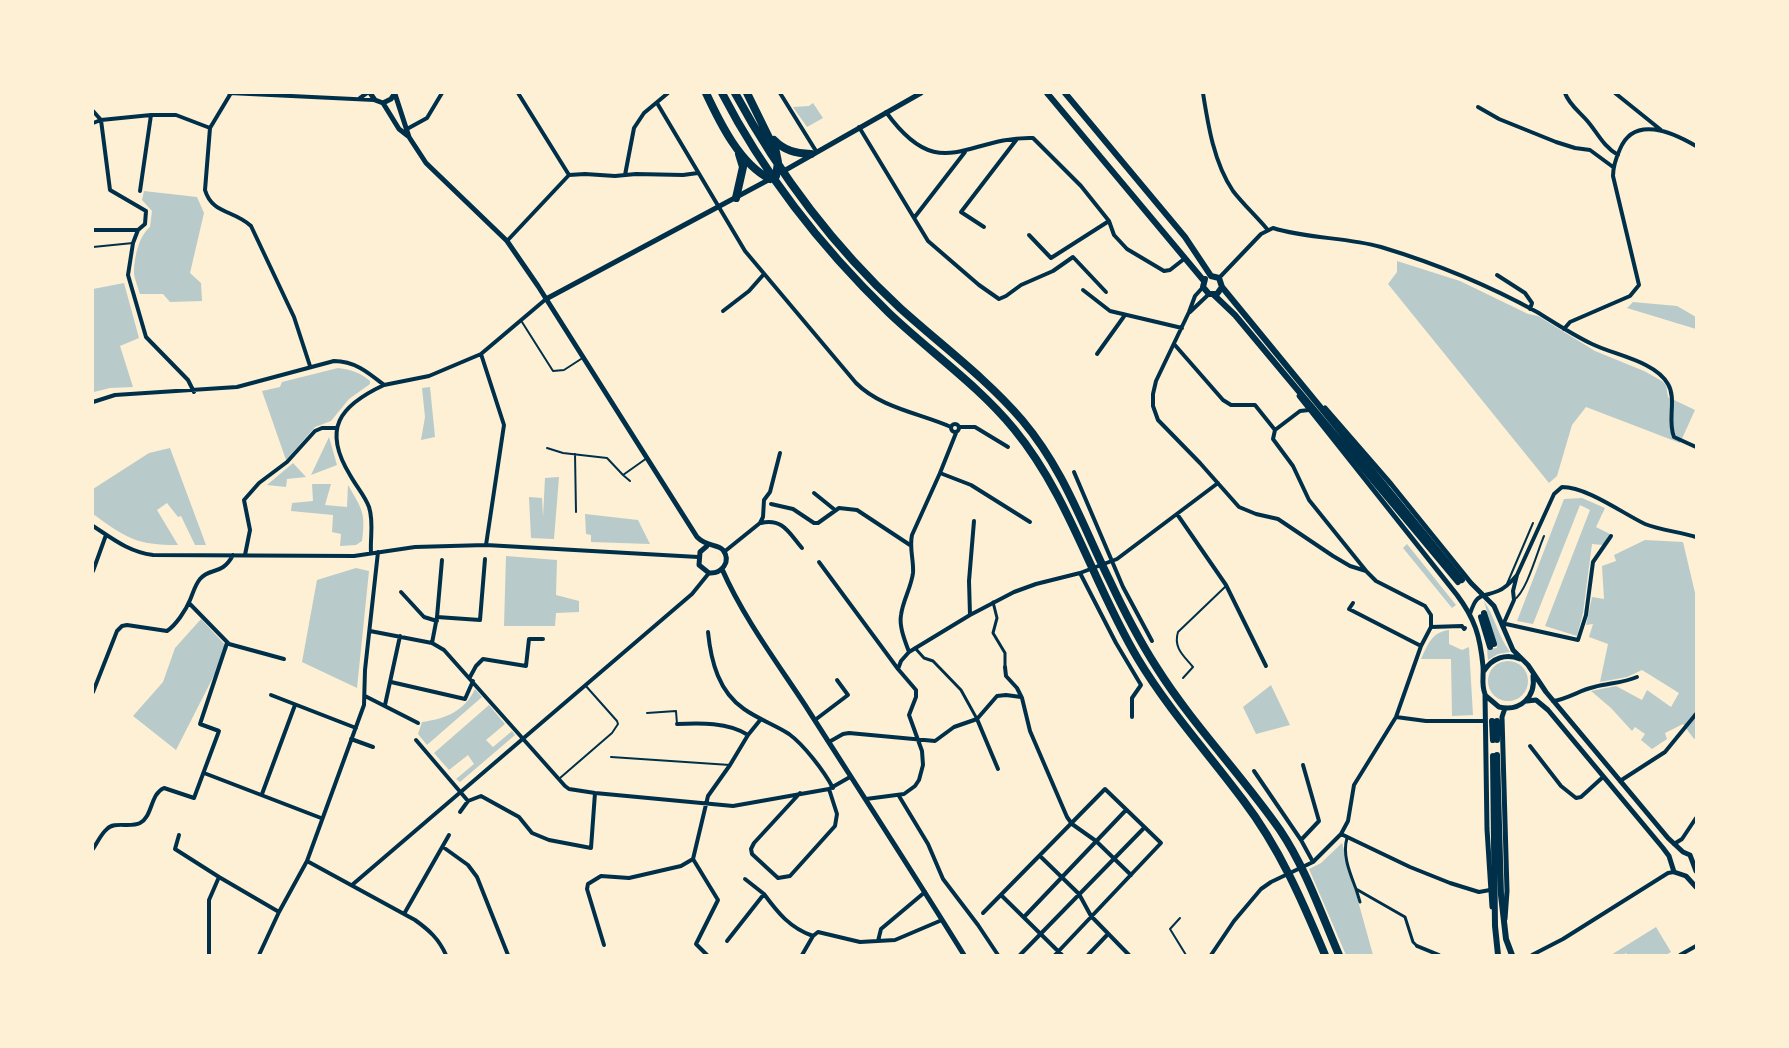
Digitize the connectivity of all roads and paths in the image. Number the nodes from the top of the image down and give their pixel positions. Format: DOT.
graph roads {
  1 [pos="230,93"];
  2 [pos="368,93"];
  3 [pos="395,93"];
  4 [pos="442,93"];
  5 [pos="518,93"];
  6 [pos="668,93"];
  7 [pos="706,93"];
  8 [pos="722,93"];
  9 [pos="735,93"];
  10 [pos="747,93"];
  11 [pos="780,93"];
  12 [pos="921,93"];
  13 [pos="1047,93"];
  14 [pos="1065,93"];
  15 [pos="1203,93"];
  16 [pos="1565,93"];
  17 [pos="1615,93"];
  18 [pos="360,99"];
  19 [pos="375,100"];
  20 [pos="383,103"];
  21 [pos="657,103"];
  22 [pos="1479,107"];
  23 [pos="93,111"];
  24 [pos="886,112"];
  25 [pos="151,114"];
  26 [pos="101,120"];
  27 [pos="93,123"];
  28 [pos="210,128"];
  29 [pos="859,128"];
  30 [pos="407,129"];
  31 [pos="1661,131"];
  32 [pos="768,134"];
  33 [pos="409,137"];
  34 [pos="1018,138"];
  35 [pos="1696,146"];
  36 [pos="738,150"];
  37 [pos="966,151"];
  38 [pos="814,153"];
  39 [pos="1618,155"];
  40 [pos="1613,167"];
  41 [pos="698,173"];
  42 [pos="569,175"];
  43 [pos="625,175"];
  44 [pos="773,177"];
  45 [pos="140,191"];
  46 [pos="736,198"];
  47 [pos="719,207"];
  48 [pos="914,218"];
  49 [pos="1109,221"];
  50 [pos="984,227"];
  51 [pos="1267,229"];
  52 [pos="93,230"];
  53 [pos="138,230"];
  54 [pos="1029,235"];
  55 [pos="507,241"];
  56 [pos="133,243"];
  57 [pos="93,247"];
  58 [pos="1184,259"];
  59 [pos="764,274"];
  60 [pos="1497,274"];
  61 [pos="1211,276"];
  62 [pos="1219,278"];
  63 [pos="1203,284"];
  64 [pos="1222,287"];
  65 [pos="1083,290"];
  66 [pos="1106,292"];
  67 [pos="1212,295"];
  68 [pos="546,298"];
  69 [pos="1530,309"];
  70 [pos="723,311"];
  71 [pos="1189,312"];
  72 [pos="1125,315"];
  73 [pos="520,319"];
  74 [pos="1182,328"];
  75 [pos="1564,329"];
  76 [pos="1174,344"];
  77 [pos="481,354"];
  78 [pos="1098,354"];
  79 [pos="583,358"];
  80 [pos="310,366"];
  81 [pos="1291,370"];
  82 [pos="1284,376"];
  83 [pos="384,385"];
  84 [pos="194,392"];
  85 [pos="93,402"];
  86 [pos="1309,410"];
  87 [pos="951,426"];
  88 [pos="959,427"];
  89 [pos="336,428"];
  90 [pos="1275,430"];
  91 [pos="956,432"];
  92 [pos="1008,447"];
  93 [pos="1696,447"];
  94 [pos="547,448"];
  95 [pos="780,453"];
  96 [pos="575,454"];
  97 [pos="647,458"];
  98 [pos="1074,472"];
  99 [pos="940,473"];
  100 [pos="623,475"];
  101 [pos="630,481"];
  102 [pos="1218,483"];
  103 [pos="813,493"];
  104 [pos="771,504"];
  105 [pos="835,510"];
  106 [pos="576,512"];
  107 [pos="1177,514"];
  108 [pos="974,521"];
  109 [pos="1030,522"];
  110 [pos="760,523"];
  111 [pos="1533,523"];
  112 [pos="93,526"];
  113 [pos="106,535"];
  114 [pos="1544,536"];
  115 [pos="1611,536"];
  116 [pos="697,537"];
  117 [pos="1696,537"];
  118 [pos="910,545"];
  119 [pos="486,546"];
  120 [pos="707,546"];
  121 [pos="802,548"];
  122 [pos="378,552"];
  123 [pos="724,552"];
  124 [pos="371,553"];
  125 [pos="699,554"];
  126 [pos="233,555"];
  127 [pos="245,555"];
  128 [pos="485,559"];
  129 [pos="442,560"];
  130 [pos="1112,561"];
  131 [pos="819,562"];
  132 [pos="722,569"];
  133 [pos="93,571"];
  134 [pos="1366,572"];
  135 [pos="711,573"];
  136 [pos="1080,573"];
  137 [pos="1518,575"];
  138 [pos="729,585"];
  139 [pos="1226,585"];
  140 [pos="1506,586"];
  141 [pos="401,592"];
  142 [pos="1484,594"];
  143 [pos="1514,600"];
  144 [pos="993,602"];
  145 [pos="189,603"];
  146 [pos="1353,603"];
  147 [pos="1470,614"];
  148 [pos="970,615"];
  149 [pos="1483,615"];
  150 [pos="437,619"];
  151 [pos="1503,626"];
  152 [pos="1431,627"];
  153 [pos="1465,629"];
  154 [pos="370,631"];
  155 [pos="708,632"];
  156 [pos="400,636"];
  157 [pos="543,639"];
  158 [pos="1152,641"];
  159 [pos="227,642"];
  160 [pos="432,643"];
  161 [pos="1492,645"];
  162 [pos="1421,646"];
  163 [pos="915,648"];
  164 [pos="909,652"];
  165 [pos="284,659"];
  166 [pos="1521,660"];
  167 [pos="1266,666"];
  168 [pos="1005,667"];
  169 [pos="898,669"];
  170 [pos="1532,671"];
  171 [pos="1483,674"];
  172 [pos="1637,677"];
  173 [pos="1183,678"];
  174 [pos="472,679"];
  175 [pos="837,680"];
  176 [pos="391,682"];
  177 [pos="585,685"];
  178 [pos="93,692"];
  179 [pos="1485,694"];
  180 [pos="271,695"];
  181 [pos="365,696"];
  182 [pos="1022,698"];
  183 [pos="1527,701"];
  184 [pos="1553,701"];
  185 [pos="295,705"];
  186 [pos="385,705"];
  187 [pos="1505,708"];
  188 [pos="647,713"];
  189 [pos="1696,714"];
  190 [pos="1132,717"];
  191 [pos="1396,717"];
  192 [pos="977,718"];
  193 [pos="761,719"];
  194 [pos="814,721"];
  195 [pos="1491,721"];
  196 [pos="418,723"];
  197 [pos="677,724"];
  198 [pos="356,728"];
  199 [pos="748,735"];
  200 [pos="523,738"];
  201 [pos="351,739"];
  202 [pos="416,740"];
  203 [pos="918,740"];
  204 [pos="1495,740"];
  205 [pos="828,743"];
  206 [pos="1530,746"];
  207 [pos="373,747"];
  208 [pos="612,757"];
  209 [pos="730,765"];
  210 [pos="1303,765"];
  211 [pos="998,769"];
  212 [pos="1254,771"];
  213 [pos="204,773"];
  214 [pos="1604,776"];
  215 [pos="850,777"];
  216 [pos="559,779"];
  217 [pos="1620,781"];
  218 [pos="831,788"];
  219 [pos="459,792"];
  220 [pos="595,793"];
  221 [pos="801,793"];
  222 [pos="262,794"];
  223 [pos="899,796"];
  224 [pos="866,799"];
  225 [pos="468,801"];
  226 [pos="705,804"];
  227 [pos="1126,810"];
  228 [pos="460,812"];
  229 [pos="321,818"];
  230 [pos="1696,818"];
  231 [pos="1072,824"];
  232 [pos="1144,828"];
  233 [pos="1341,834"];
  234 [pos="179,835"];
  235 [pos="449,835"];
  236 [pos="1347,838"];
  237 [pos="1301,840"];
  238 [pos="1096,841"];
  239 [pos="1673,844"];
  240 [pos="443,847"];
  241 [pos="93,849"];
  242 [pos="1683,852"];
  243 [pos="1040,856"];
  244 [pos="693,859"];
  245 [pos="1114,859"];
  246 [pos="307,861"];
  247 [pos="1671,861"];
  248 [pos="1311,863"];
  249 [pos="1695,869"];
  250 [pos="1674,872"];
  251 [pos="1131,875"];
  252 [pos="1684,875"];
  253 [pos="219,877"];
  254 [pos="1062,877"];
  255 [pos="745,879"];
  256 [pos="352,885"];
  257 [pos="1696,887"];
  258 [pos="1356,889"];
  259 [pos="1490,890"];
  260 [pos="926,892"];
  261 [pos="764,894"];
  262 [pos="1079,894"];
  263 [pos="1001,895"];
  264 [pos="1360,902"];
  265 [pos="279,912"];
  266 [pos="983,913"];
  267 [pos="404,914"];
  268 [pos="1091,916"];
  269 [pos="1024,917"];
  270 [pos="1180,918"];
  271 [pos="942,920"];
  272 [pos="1495,926"];
  273 [pos="1505,927"];
  274 [pos="1041,934"];
  275 [pos="1108,934"];
  276 [pos="813,936"];
  277 [pos="727,941"];
  278 [pos="878,941"];
  279 [pos="604,945"];
  280 [pos="1417,946"];
  281 [pos="1696,946"];
  282 [pos="1092,950"];
  283 [pos="1059,954"];
  284 [pos="209,955"];
  285 [pos="259,955"];
  286 [pos="446,955"];
  287 [pos="508,955"];
  288 [pos="707,955"];
  289 [pos="802,955"];
  290 [pos="964,955"];
  291 [pos="998,955"];
  292 [pos="1020,955"];
  293 [pos="1088,955"];
  294 [pos="1097,955"];
  295 [pos="1129,955"];
  296 [pos="1186,955"];
  297 [pos="1211,955"];
  298 [pos="1325,955"];
  299 [pos="1339,955"];
  300 [pos="1439,955"];
  301 [pos="1498,955"];
  302 [pos="1512,955"];
  303 [pos="1532,955"];
  304 [pos="1680,955"];
  1 -- 18 [label="street"];
  1 -- 28 [label="street"];
  2 -- 18 [label="street"];
  2 -- 19 [label="main road"];
  3 -- 20 [label="main road"];
  3 -- 30 [label="main road"];
  4 -- 30 [label="street"];
  5 -- 42 [label="street"];
  6 -- 21 [label="street"];
  7 -- 36 [label="highway"];
  8 -- 298 [label="highway"];
  9 -- 299 [label="highway"];
  10 -- 32 [label="highway"];
  11 -- 38 [label="street"];
  12 -- 24 [label="main road"];
  13 -- 58 [label="main road"];
  14 -- 61 [label="main road"];
  15 -- 51 [label="street"];
  16 -- 39 [label="street"];
  17 -- 31 [label="street"];
  18 -- 19 [label="street"];
  19 -- 20 [label="main road"];
  20 -- 33 [label="main road"];
  21 -- 41 [label="street"];
  21 -- 43 [label="street"];
  22 -- 40 [label="street"];
  23 -- 26 [label="street"];
  24 -- 29 [label="main road"];
  24 -- 37 [label="street"];
  25 -- 26 [label="street"];
  25 -- 28 [label="street"];
  25 -- 45 [label="street"];
  26 -- 27 [label="street"];
  26 -- 53 [label="street"];
  28 -- 80 [label="street"];
  29 -- 38 [label="main road"];
  29 -- 48 [label="street"];
  30 -- 33 [label="main road"];
  31 -- 35 [label="street"];
  31 -- 39 [label="street"];
  32 -- 38 [label="highway"];
  32 -- 44 [label="highway"];
  33 -- 55 [label="main road"];
  34 -- 37 [label="street"];
  34 -- 49 [label="street"];
  34 -- 50 [label="street"];
  36 -- 44 [label="highway"];
  36 -- 46 [label="highway"];
  37 -- 48 [label="street"];
  38 -- 44 [label="main road"];
  39 -- 40 [label="street"];
  40 -- 75 [label="street"];
  41 -- 43 [label="street"];
  41 -- 47 [label="street"];
  42 -- 43 [label="street"];
  42 -- 55 [label="street"];
  44 -- 46 [label="main road"];
  46 -- 47 [label="main road"];
  47 -- 59 [label="street"];
  47 -- 68 [label="main road"];
  48 -- 66 [label="street"];
  49 -- 54 [label="street"];
  49 -- 58 [label="street"];
  51 -- 62 [label="street"];
  51 -- 69 [label="street"];
  52 -- 53 [label="street"];
  53 -- 56 [label="street"];
  55 -- 68 [label="main road"];
  56 -- 57 [label="lane"];
  56 -- 84 [label="street"];
  58 -- 63 [label="main road"];
  59 -- 70 [label="street"];
  59 -- 87 [label="street"];
  60 -- 69 [label="street"];
  61 -- 62 [label="main road"];
  61 -- 63 [label="main road"];
  62 -- 64 [label="main road"];
  63 -- 67 [label="main road"];
  63 -- 71 [label="street"];
  64 -- 67 [label="main road"];
  64 -- 81 [label="main road"];
  65 -- 72 [label="street"];
  67 -- 71 [label="street"];
  67 -- 82 [label="main road"];
  68 -- 73 [label="street"];
  68 -- 79 [label="main road"];
  69 -- 75 [label="street"];
  71 -- 74 [label="street"];
  72 -- 74 [label="street"];
  72 -- 78 [label="street"];
  73 -- 77 [label="street"];
  73 -- 79 [label="lane"];
  74 -- 76 [label="street"];
  75 -- 93 [label="street"];
  76 -- 90 [label="street"];
  76 -- 102 [label="street"];
  77 -- 83 [label="street"];
  77 -- 119 [label="street"];
  79 -- 97 [label="main road"];
  80 -- 83 [label="street"];
  80 -- 84 [label="street"];
  81 -- 82 [label="main road"];
  81 -- 142 [label="main road"];
  82 -- 86 [label="main road"];
  83 -- 89 [label="street"];
  84 -- 85 [label="street"];
  86 -- 90 [label="street"];
  86 -- 147 [label="main road"];
  87 -- 88 [label="street"];
  87 -- 91 [label="street"];
  88 -- 91 [label="street"];
  88 -- 92 [label="street"];
  89 -- 124 [label="street"];
  89 -- 127 [label="street"];
  90 -- 134 [label="street"];
  91 -- 99 [label="street"];
  94 -- 96 [label="lane"];
  95 -- 110 [label="street"];
  96 -- 100 [label="lane"];
  96 -- 106 [label="lane"];
  97 -- 100 [label="lane"];
  97 -- 116 [label="main road"];
  98 -- 130 [label="street"];
  99 -- 109 [label="street"];
  99 -- 118 [label="street"];
  100 -- 101 [label="lane"];
  102 -- 107 [label="street"];
  102 -- 134 [label="street"];
  103 -- 105 [label="street"];
  104 -- 105 [label="street"];
  105 -- 118 [label="street"];
  107 -- 130 [label="street"];
  107 -- 139 [label="street"];
  108 -- 148 [label="street"];
  110 -- 121 [label="street"];
  110 -- 123 [label="street"];
  111 -- 140 [label="lane"];
  112 -- 113 [label="street"];
  113 -- 126 [label="street"];
  113 -- 133 [label="street"];
  114 -- 143 [label="lane"];
  115 -- 151 [label="street"];
  116 -- 120 [label="main road"];
  116 -- 125 [label="main road"];
  117 -- 137 [label="street"];
  118 -- 164 [label="street"];
  119 -- 122 [label="street"];
  119 -- 125 [label="street"];
  120 -- 123 [label="main road"];
  120 -- 125 [label="main road"];
  122 -- 124 [label="street"];
  122 -- 154 [label="street"];
  123 -- 132 [label="main road"];
  124 -- 127 [label="street"];
  125 -- 135 [label="main road"];
  126 -- 127 [label="street"];
  126 -- 145 [label="street"];
  128 -- 150 [label="street"];
  129 -- 150 [label="street"];
  130 -- 136 [label="street"];
  130 -- 158 [label="street"];
  131 -- 169 [label="street"];
  132 -- 135 [label="main road"];
  132 -- 138 [label="main road"];
  134 -- 152 [label="street"];
  135 -- 138 [label="main road"];
  135 -- 177 [label="street"];
  136 -- 144 [label="street"];
  136 -- 190 [label="street"];
  137 -- 140 [label="street"];
  137 -- 143 [label="street"];
  138 -- 194 [label="main road"];
  139 -- 167 [label="street"];
  139 -- 173 [label="lane"];
  140 -- 142 [label="street"];
  141 -- 150 [label="street"];
  142 -- 147 [label="street"];
  142 -- 151 [label="main road"];
  143 -- 151 [label="street"];
  144 -- 148 [label="street"];
  144 -- 168 [label="street"];
  145 -- 159 [label="street"];
  145 -- 178 [label="street"];
  146 -- 162 [label="street"];
  147 -- 171 [label="main road"];
  148 -- 163 [label="street"];
  149 -- 161 [label="main road"];
  150 -- 160 [label="street"];
  151 -- 166 [label="main road"];
  152 -- 153 [label="street"];
  152 -- 162 [label="street"];
  154 -- 156 [label="street"];
  154 -- 181 [label="street"];
  155 -- 193 [label="street"];
  156 -- 160 [label="street"];
  156 -- 176 [label="street"];
  157 -- 174 [label="street"];
  159 -- 165 [label="street"];
  159 -- 213 [label="street"];
  160 -- 174 [label="street"];
  162 -- 191 [label="street"];
  163 -- 164 [label="street"];
  163 -- 192 [label="street"];
  164 -- 169 [label="street"];
  166 -- 170 [label="main road"];
  166 -- 171 [label="main road"];
  168 -- 182 [label="street"];
  169 -- 203 [label="street"];
  170 -- 183 [label="main road"];
  170 -- 184 [label="main road"];
  171 -- 179 [label="main road"];
  172 -- 184 [label="street"];
  174 -- 176 [label="street"];
  174 -- 200 [label="street"];
  175 -- 194 [label="street"];
  176 -- 186 [label="street"];
  177 -- 200 [label="street"];
  177 -- 216 [label="lane"];
  179 -- 187 [label="main road"];
  179 -- 195 [label="main road"];
  180 -- 185 [label="street"];
  181 -- 186 [label="street"];
  181 -- 198 [label="street"];
  182 -- 192 [label="street"];
  182 -- 231 [label="street"];
  183 -- 187 [label="main road"];
  183 -- 214 [label="main road"];
  184 -- 217 [label="main road"];
  185 -- 198 [label="street"];
  185 -- 222 [label="street"];
  186 -- 196 [label="street"];
  187 -- 273 [label="main road"];
  188 -- 197 [label="lane"];
  189 -- 217 [label="street"];
  191 -- 195 [label="street"];
  191 -- 233 [label="street"];
  192 -- 203 [label="street"];
  192 -- 211 [label="street"];
  193 -- 199 [label="street"];
  193 -- 218 [label="street"];
  194 -- 205 [label="main road"];
  195 -- 204 [label="main road"];
  195 -- 259 [label="main road"];
  197 -- 199 [label="street"];
  198 -- 201 [label="street"];
  199 -- 209 [label="street"];
  200 -- 216 [label="street"];
  200 -- 219 [label="street"];
  201 -- 207 [label="street"];
  201 -- 229 [label="street"];
  202 -- 219 [label="street"];
  203 -- 205 [label="street"];
  203 -- 223 [label="street"];
  205 -- 215 [label="main road"];
  206 -- 214 [label="street"];
  208 -- 209 [label="lane"];
  209 -- 226 [label="street"];
  210 -- 237 [label="street"];
  212 -- 237 [label="street"];
  213 -- 222 [label="street"];
  213 -- 241 [label="street"];
  214 -- 247 [label="main road"];
  215 -- 218 [label="street"];
  215 -- 224 [label="main road"];
  216 -- 220 [label="street"];
  217 -- 239 [label="main road"];
  218 -- 221 [label="street"];
  218 -- 221 [label="street"];
  219 -- 225 [label="street"];
  219 -- 256 [label="street"];
  220 -- 225 [label="street"];
  220 -- 226 [label="street"];
  221 -- 226 [label="street"];
  222 -- 229 [label="street"];
  223 -- 224 [label="street"];
  223 -- 291 [label="street"];
  224 -- 260 [label="main road"];
  225 -- 228 [label="street"];
  226 -- 244 [label="street"];
  227 -- 231 [label="street"];
  227 -- 232 [label="street"];
  227 -- 238 [label="street"];
  229 -- 246 [label="street"];
  230 -- 239 [label="street"];
  231 -- 238 [label="street"];
  231 -- 243 [label="street"];
  232 -- 245 [label="street"];
  232 -- 251 [label="street"];
  233 -- 236 [label="street"];
  233 -- 248 [label="street"];
  234 -- 253 [label="street"];
  235 -- 240 [label="street"];
  236 -- 258 [label="street"];
  236 -- 259 [label="street"];
  237 -- 248 [label="street"];
  238 -- 245 [label="street"];
  238 -- 254 [label="street"];
  239 -- 242 [label="main road"];
  240 -- 267 [label="street"];
  240 -- 287 [label="street"];
  242 -- 247 [label="main road"];
  242 -- 249 [label="main road"];
  243 -- 254 [label="street"];
  243 -- 263 [label="street"];
  244 -- 279 [label="street"];
  244 -- 288 [label="street"];
  245 -- 251 [label="street"];
  245 -- 262 [label="street"];
  246 -- 256 [label="street"];
  246 -- 265 [label="street"];
  247 -- 250 [label="main road"];
  248 -- 297 [label="street"];
  249 -- 252 [label="main road"];
  250 -- 252 [label="main road"];
  250 -- 303 [label="street"];
  251 -- 268 [label="street"];
  252 -- 257 [label="main road"];
  253 -- 265 [label="street"];
  253 -- 284 [label="street"];
  254 -- 262 [label="street"];
  254 -- 269 [label="street"];
  255 -- 261 [label="street"];
  256 -- 267 [label="street"];
  258 -- 264 [label="street"];
  258 -- 280 [label="street"];
  259 -- 272 [label="main road"];
  260 -- 271 [label="main road"];
  260 -- 278 [label="street"];
  261 -- 276 [label="street"];
  261 -- 277 [label="street"];
  262 -- 268 [label="street"];
  262 -- 274 [label="street"];
  263 -- 266 [label="street"];
  263 -- 269 [label="street"];
  265 -- 285 [label="street"];
  267 -- 286 [label="street"];
  268 -- 275 [label="street"];
  268 -- 283 [label="street"];
  269 -- 274 [label="street"];
  270 -- 296 [label="lane"];
  271 -- 278 [label="street"];
  271 -- 290 [label="main road"];
  272 -- 273 [label="main road"];
  272 -- 301 [label="main road"];
  273 -- 302 [label="main road"];
  274 -- 283 [label="street"];
  274 -- 292 [label="street"];
  275 -- 282 [label="street"];
  275 -- 295 [label="street"];
  276 -- 278 [label="street"];
  276 -- 289 [label="street"];
  280 -- 300 [label="street"];
  281 -- 304 [label="street"];
  282 -- 293 [label="street"];
  282 -- 294 [label="street"];
}
